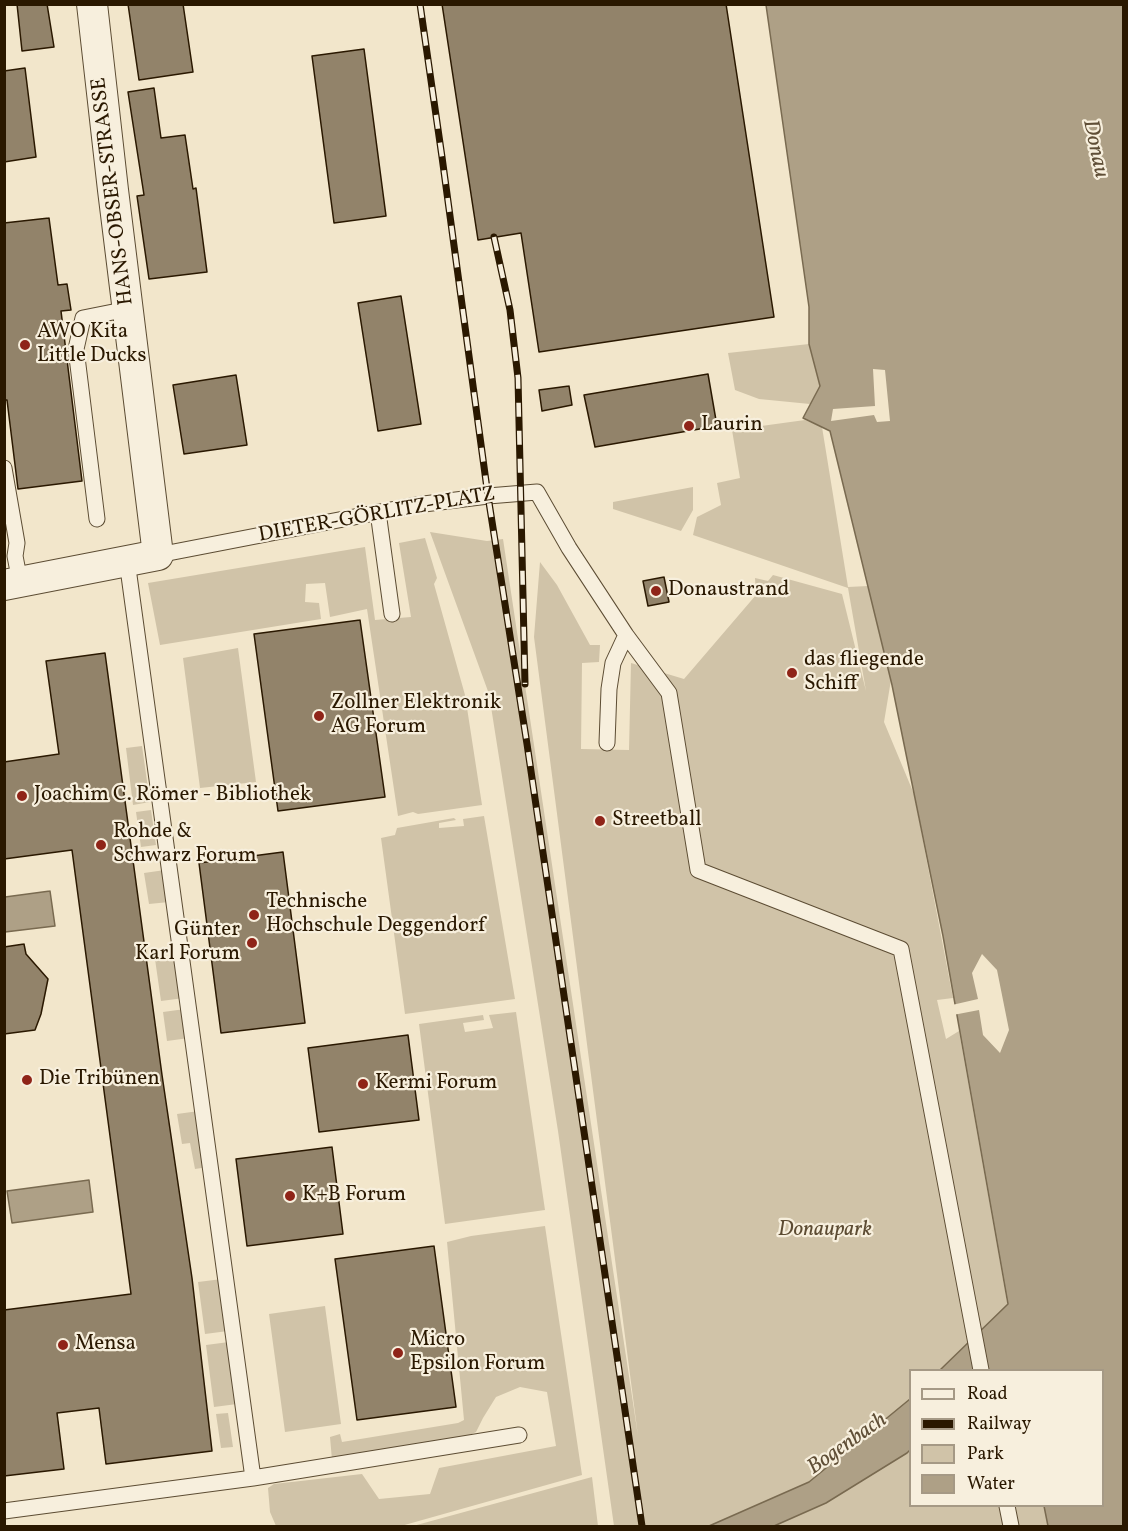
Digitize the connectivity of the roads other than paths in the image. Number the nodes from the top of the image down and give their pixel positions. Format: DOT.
graph roads {
  1 [pos="92,4"];
  2 [pos="128,309"];
  3 [pos="4,468"];
  4 [pos="378,512"];
  5 [pos="97,519"];
  6 [pos="158,555"];
  7 [pos="127,561"];
  8 [pos="12,583"];
  9 [pos="392,614"];
  10 [pos="626,635"];
  11 [pos="607,743"];
  12 [pos="981,1369"];
  13 [pos="519,1435"];
  14 [pos="254,1478"];
  15 [pos="1007,1507"];
  16 [pos="4,1511"];
  17 [pos="1011,1527"];
  1 -- 2 [label="street, HANS-OBSER-STRASSE"];
  2 -- 5 [label="lane"];
  2 -- 6 [label="street, HANS-OBSER-STRASSE"];
  3 -- 8 [label="lane"];
  4 -- 6 [label="lane, DIETER-GÖRLITZ-PLATZ"];
  4 -- 9 [label="lane"];
  4 -- 10 [label="lane, DIETER-GÖRLITZ-PLATZ"];
  6 -- 7 [label="street, DIETER-GÖRLITZ-PLATZ"];
  7 -- 8 [label="street, DIETER-GÖRLITZ-PLATZ"];
  7 -- 14 [label="lane"];
  10 -- 11 [label="lane"];
  10 -- 12 [label="lane, DIETER-GÖRLITZ-PLATZ"];
  13 -- 14 [label="lane"];
  14 -- 16 [label="lane"];
  15 -- 17 [label="lane"];
}
